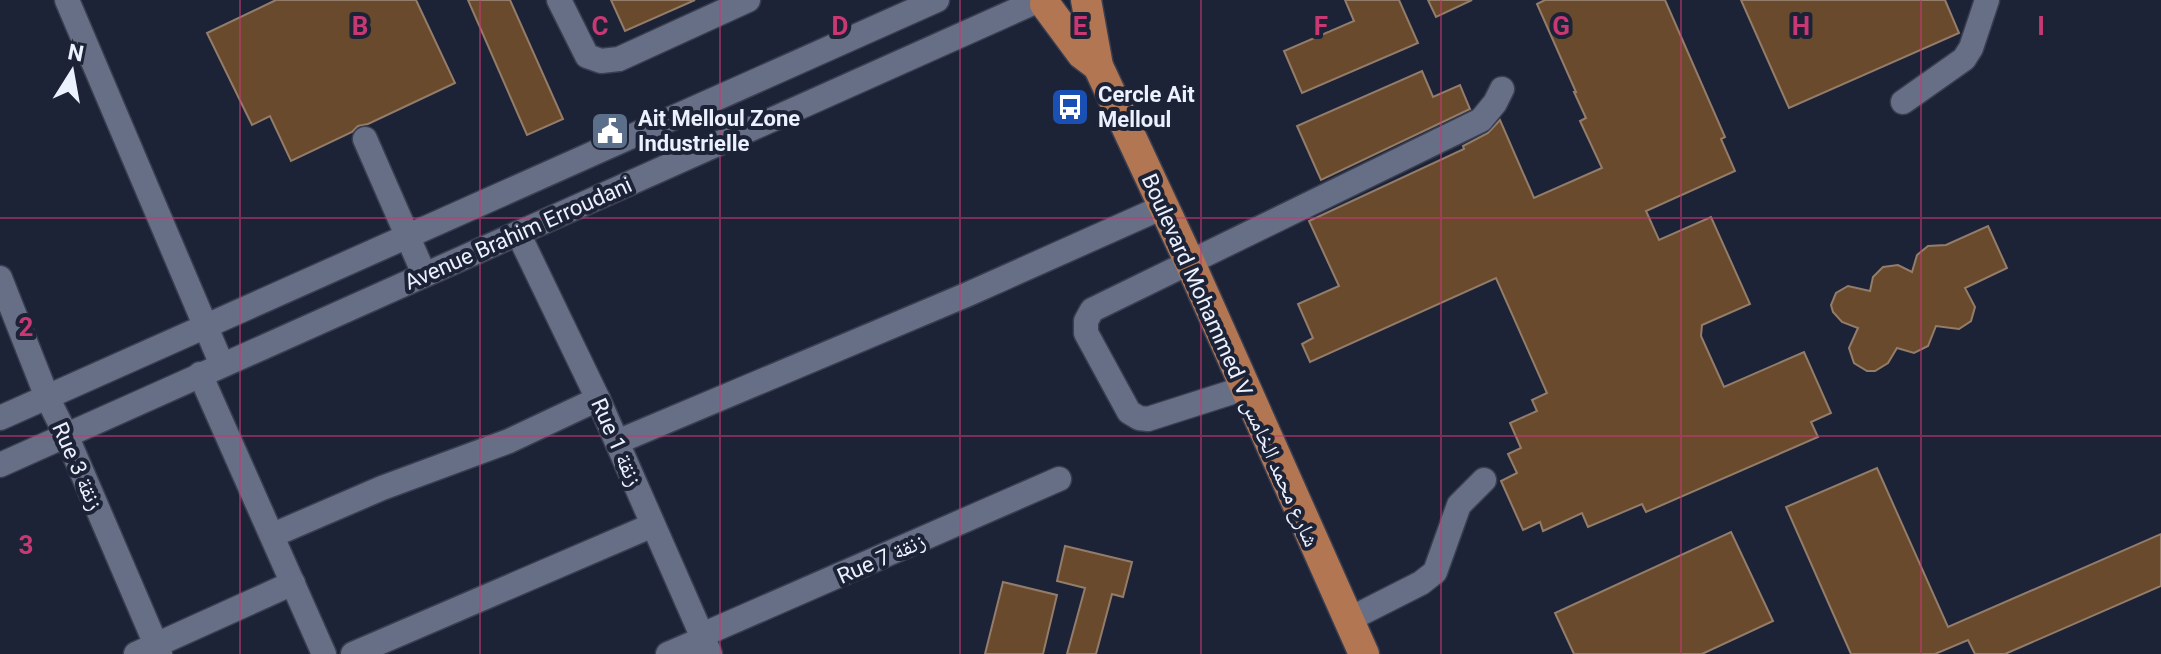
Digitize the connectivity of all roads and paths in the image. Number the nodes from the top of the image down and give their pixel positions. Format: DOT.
graph roads {
  1 [pos="67,0"];
  2 [pos="559,0"];
  3 [pos="748,0"];
  4 [pos="937,0"];
  5 [pos="1086,0"];
  6 [pos="1987,0"];
  7 [pos="1048,1"];
  8 [pos="1098,66"];
  9 [pos="1502,89"];
  10 [pos="1903,102"];
  11 [pos="365,139"];
  12 [pos="1163,207"];
  13 [pos="518,233"];
  14 [pos="408,237"];
  15 [pos="1190,263"];
  16 [pos="424,274"];
  17 [pos="0,278"];
  18 [pos="206,326"];
  19 [pos="211,370"];
  20 [pos="1245,388"];
  21 [pos="47,397"];
  22 [pos="598,399"];
  23 [pos="0,418"];
  24 [pos="66,435"];
  25 [pos="617,442"];
  26 [pos="0,465"];
  27 [pos="1059,479"];
  28 [pos="1484,480"];
  29 [pos="653,525"];
  30 [pos="273,535"];
  31 [pos="293,583"];
  32 [pos="1348,620"];
  33 [pos="705,643"];
  34 [pos="151,651"];
  35 [pos="324,654"];
  36 [pos="353,654"];
  37 [pos="668,654"];
  38 [pos="1364,654"];
  1 -- 18 [label="street"];
  2 -- 3 [label="street"];
  4 -- 14 [label="street, Avenue Brahim Erroudani"];
  5 -- 8 [label="main road, Boulevard Mohammed V شارع محمد الخامس"];
  6 -- 10 [label="street"];
  7 -- 8 [label="main road, Boulevard Mohammed V شارع محمد الخامس"];
  7 -- 13 [label="street, Avenue Brahim Erroudani"];
  8 -- 12 [label="main road, Boulevard Mohammed V شارع محمد الخامس"];
  9 -- 15 [label="street"];
  11 -- 14 [label="street"];
  12 -- 15 [label="main road, Boulevard Mohammed V شارع محمد الخامس"];
  12 -- 25 [label="street"];
  13 -- 16 [label="street, Avenue Brahim Erroudani"];
  13 -- 22 [label="street, Rue 1 زنقة"];
  14 -- 16 [label="street"];
  14 -- 18 [label="street, Avenue Brahim Erroudani"];
  15 -- 20 [label="main road, Boulevard Mohammed V شارع محمد الخامس"];
  15 -- 20 [label="street"];
  16 -- 19 [label="street, Avenue Brahim Erroudani"];
  17 -- 21 [label="street, Rue 3 زنقة"];
  18 -- 19 [label="street"];
  18 -- 21 [label="street, Avenue Brahim Erroudani"];
  19 -- 24 [label="street, Avenue Brahim Erroudani"];
  19 -- 30 [label="street"];
  20 -- 32 [label="main road, Boulevard Mohammed V شارع محمد الخامس"];
  21 -- 23 [label="street, Avenue Brahim Erroudani"];
  21 -- 24 [label="street, Rue 3 زنقة"];
  22 -- 25 [label="street, Rue 1 زنقة"];
  22 -- 30 [label="street"];
  24 -- 26 [label="street, Avenue Brahim Erroudani"];
  24 -- 34 [label="street, Rue 3 زنقة"];
  25 -- 29 [label="street, Rue 1 زنقة"];
  27 -- 33 [label="street, Rue 7 زنقة"];
  28 -- 32 [label="street"];
  29 -- 33 [label="street, Rue 1 زنقة"];
  29 -- 36 [label="street"];
  30 -- 31 [label="street"];
  31 -- 34 [label="street"];
  31 -- 35 [label="street"];
  32 -- 38 [label="main road, Boulevard Mohammed V شارع محمد الخامس"];
  33 -- 37 [label="street, Rue 7 زنقة"];
}
